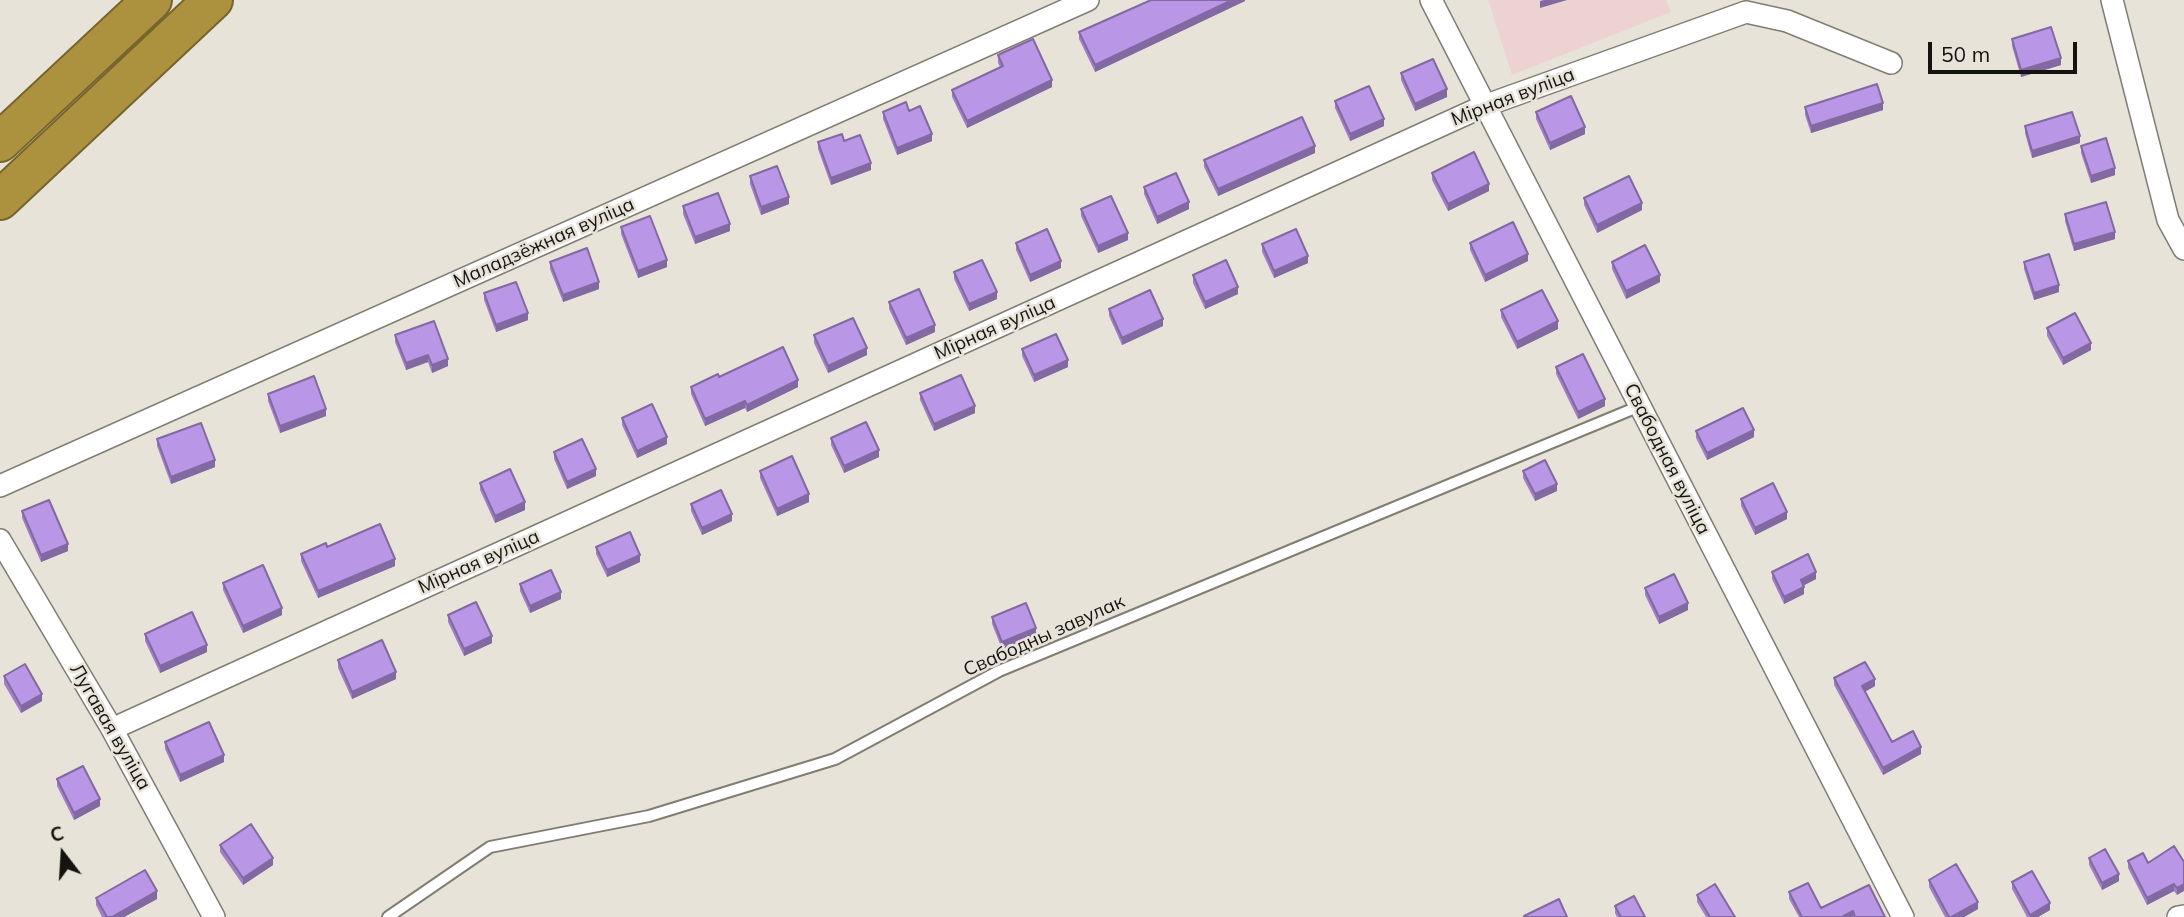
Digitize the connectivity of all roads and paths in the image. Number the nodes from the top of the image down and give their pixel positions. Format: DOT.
graph roads {
  1 [pos="152,0"];
  2 [pos="213,0"];
  3 [pos="1088,0"];
  4 [pos="1431,0"];
  5 [pos="2112,0"];
  6 [pos="1891,63"];
  7 [pos="1484,106"];
  8 [pos="0,142"];
  9 [pos="0,200"];
  10 [pos="2184,248"];
  11 [pos="1640,406"];
  12 [pos="0,486"];
  13 [pos="0,540"];
  14 [pos="112,729"];
  15 [pos="2184,916"];
  16 [pos="214,917"];
  17 [pos="388,917"];
  18 [pos="1903,917"];
  19 [pos="2178,917"];
  1 -- 8 [label="highway"];
  2 -- 9 [label="highway"];
  3 -- 12 [label="street, Маладзёжная вуліца"];
  4 -- 7 [label="street, Свабодная вуліца"];
  5 -- 10 [label="street"];
  6 -- 7 [label="street, Мірная вуліца"];
  7 -- 11 [label="street, Свабодная вуліца"];
  7 -- 14 [label="street, Мірная вуліца"];
  11 -- 17 [label="lane, Свабодны завулак"];
  11 -- 18 [label="street, Свабодная вуліца"];
  13 -- 14 [label="street, Лугавая вуліца"];
  14 -- 16 [label="street, Лугавая вуліца"];
  15 -- 19 [label="street"];
}
